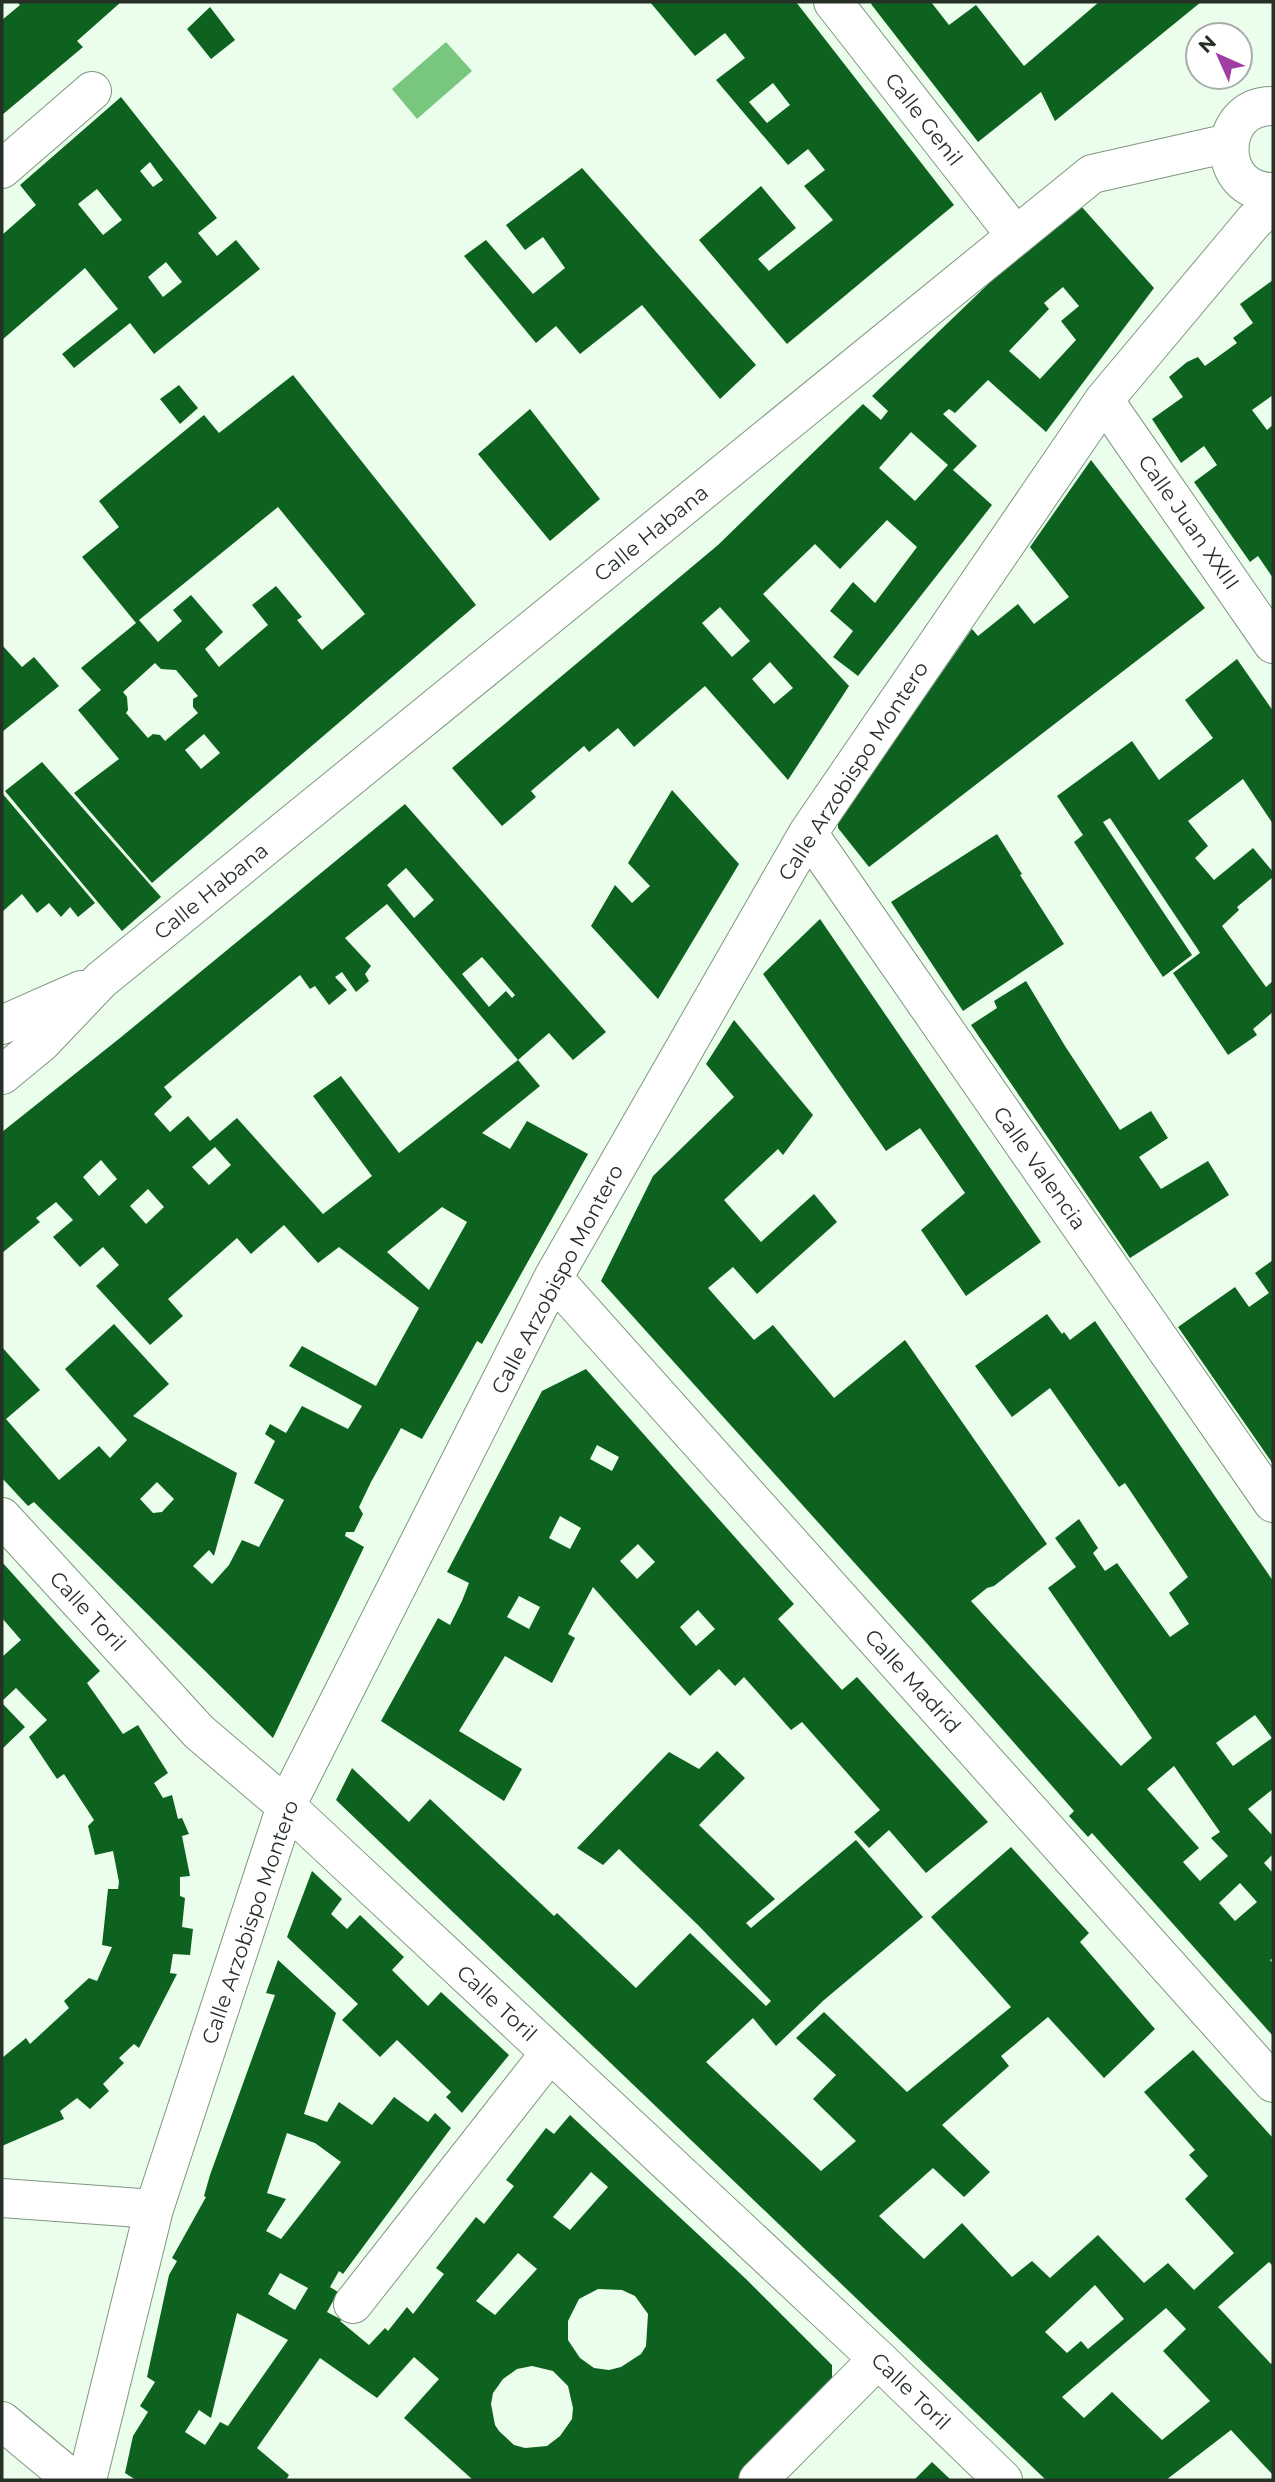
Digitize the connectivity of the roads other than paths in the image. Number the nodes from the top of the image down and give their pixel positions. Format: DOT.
graph roads {
  1 [pos="833,2"];
  2 [pos="92,91"];
  3 [pos="1273,106"];
  4 [pos="1229,143"];
  5 [pos="2,169"];
  6 [pos="1273,192"];
  7 [pos="1273,204"];
  8 [pos="1016,236"];
  9 [pos="1104,400"];
  10 [pos="1273,644"];
  11 [pos="808,833"];
  12 [pos="102,980"];
  13 [pos="2,1025"];
  14 [pos="2,1075"];
  15 [pos="553,1279"];
  16 [pos="1273,1503"];
  17 [pos="2,1517"];
  18 [pos="286,1806"];
  19 [pos="550,2053"];
  20 [pos="1273,2083"];
  21 [pos="2,2198"];
  22 [pos="154,2209"];
  23 [pos="353,2304"];
  24 [pos="878,2358"];
  25 [pos="2,2421"];
  26 [pos="73,2480"];
  27 [pos="87,2480"];
  28 [pos="758,2480"];
  29 [pos="1003,2480"];
  1 -- 8 [label="street, Calle Genil"];
  2 -- 5 [label="street"];
  3 -- 4 [label="street"];
  4 -- 6 [label="street"];
  4 -- 8 [label="street, Calle Habana"];
  7 -- 9 [label="street, Calle Arzobispo Montero"];
  8 -- 12 [label="street, Calle Habana"];
  9 -- 10 [label="street, Calle Juan XXIII"];
  9 -- 11 [label="street, Calle Arzobispo Montero"];
  11 -- 15 [label="street, Calle Arzobispo Montero"];
  11 -- 16 [label="street, Calle Valencia"];
  12 -- 13 [label="street, Calle Habana"];
  12 -- 14 [label="street, Calle Habana"];
  15 -- 18 [label="street, Calle Arzobispo Montero"];
  15 -- 20 [label="street, Calle Madrid"];
  17 -- 18 [label="street, Calle Toril"];
  18 -- 19 [label="street, Calle Toril"];
  18 -- 22 [label="street, Calle Arzobispo Montero"];
  19 -- 23 [label="street"];
  19 -- 24 [label="street, Calle Toril"];
  21 -- 22 [label="street"];
  22 -- 27 [label="street, Calle Arzobispo Montero"];
  24 -- 28 [label="street"];
  24 -- 29 [label="street, Calle Toril"];
  25 -- 26 [label="street"];
}
